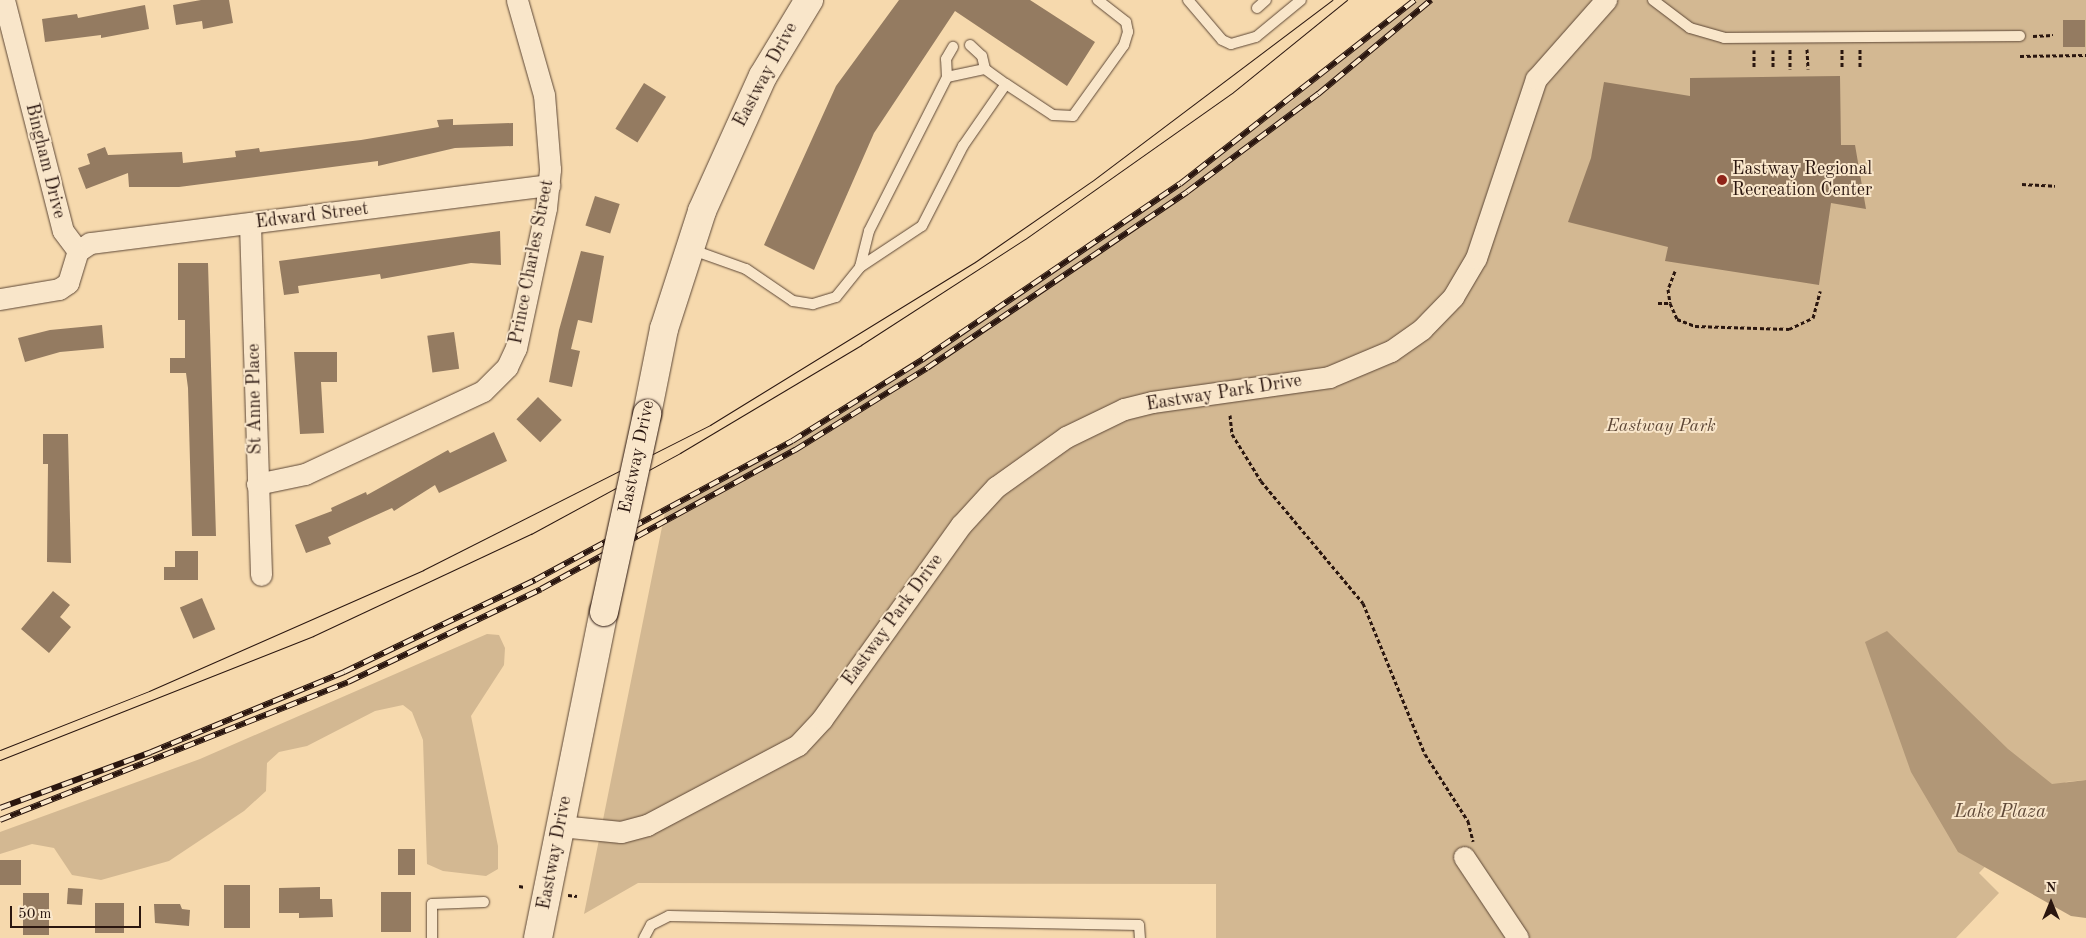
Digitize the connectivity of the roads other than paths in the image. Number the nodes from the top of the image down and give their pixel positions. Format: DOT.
graph roads {
  1 [pos="4,0"];
  2 [pos="517,0"];
  3 [pos="809,0"];
  4 [pos="1098,0"];
  5 [pos="1188,0"];
  6 [pos="1266,0"];
  7 [pos="1301,0"];
  8 [pos="1606,0"];
  9 [pos="1653,0"];
  10 [pos="1257,8"];
  11 [pos="2020,36"];
  12 [pos="970,45"];
  13 [pos="953,47"];
  14 [pos="985,69"];
  15 [pos="947,77"];
  16 [pos="1006,84"];
  17 [pos="549,185"];
  18 [pos="250,224"];
  19 [pos="689,249"];
  20 [pos="78,252"];
  21 [pos="860,267"];
  22 [pos="0,298"];
  23 [pos="257,484"];
  24 [pos="261,575"];
  25 [pos="560,826"];
  26 [pos="1464,857"];
  27 [pos="484,902"];
  28 [pos="432,938"];
  29 [pos="538,938"];
  30 [pos="644,938"];
  31 [pos="1140,938"];
  32 [pos="1518,938"];
  1 -- 20 [label="street, Bingham Drive"];
  2 -- 17 [label="street, Prince Charles Street"];
  3 -- 19 [label="main road, Eastway Drive"];
  4 -- 16 [label="lane"];
  5 -- 7 [label="lane"];
  6 -- 10 [label="lane"];
  8 -- 25 [label="street, Eastway Park Drive"];
  9 -- 11 [label="lane"];
  12 -- 14 [label="lane"];
  13 -- 15 [label="lane"];
  14 -- 15 [label="lane"];
  14 -- 16 [label="lane"];
  15 -- 21 [label="lane"];
  16 -- 21 [label="lane"];
  17 -- 18 [label="street, Edward Street"];
  17 -- 23 [label="street, Prince Charles Street"];
  18 -- 20 [label="street, Edward Street"];
  18 -- 23 [label="street, St Anne Place"];
  19 -- 21 [label="lane"];
  19 -- 25 [label="main road, Eastway Drive, bridge"];
  20 -- 22 [label="street"];
  23 -- 24 [label="street, St Anne Place"];
  25 -- 29 [label="main road, Eastway Drive"];
  26 -- 32 [label="street"];
  27 -- 28 [label="lane"];
  30 -- 31 [label="lane"];
}
